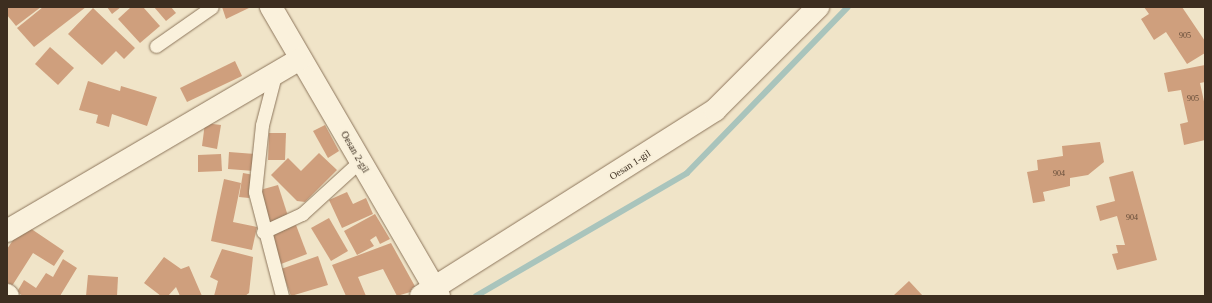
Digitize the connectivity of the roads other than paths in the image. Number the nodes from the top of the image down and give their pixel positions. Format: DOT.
graph roads {
  1 [pos="212,7"];
  2 [pos="271,7"];
  3 [pos="818,7"];
  4 [pos="156,46"];
  5 [pos="300,58"];
  6 [pos="276,71"];
  7 [pos="360,161"];
  8 [pos="7,231"];
  9 [pos="263,232"];
  10 [pos="431,293"];
  11 [pos="282,296"];
  1 -- 4 [label="lane"];
  2 -- 5 [label="street, Oesan 2-gil"];
  3 -- 10 [label="street, Oesan 1-gil"];
  5 -- 6 [label="street"];
  5 -- 7 [label="street, Oesan 2-gil"];
  6 -- 8 [label="street"];
  6 -- 9 [label="lane"];
  7 -- 9 [label="lane"];
  7 -- 10 [label="street, Oesan 2-gil"];
  9 -- 11 [label="lane"];
}
